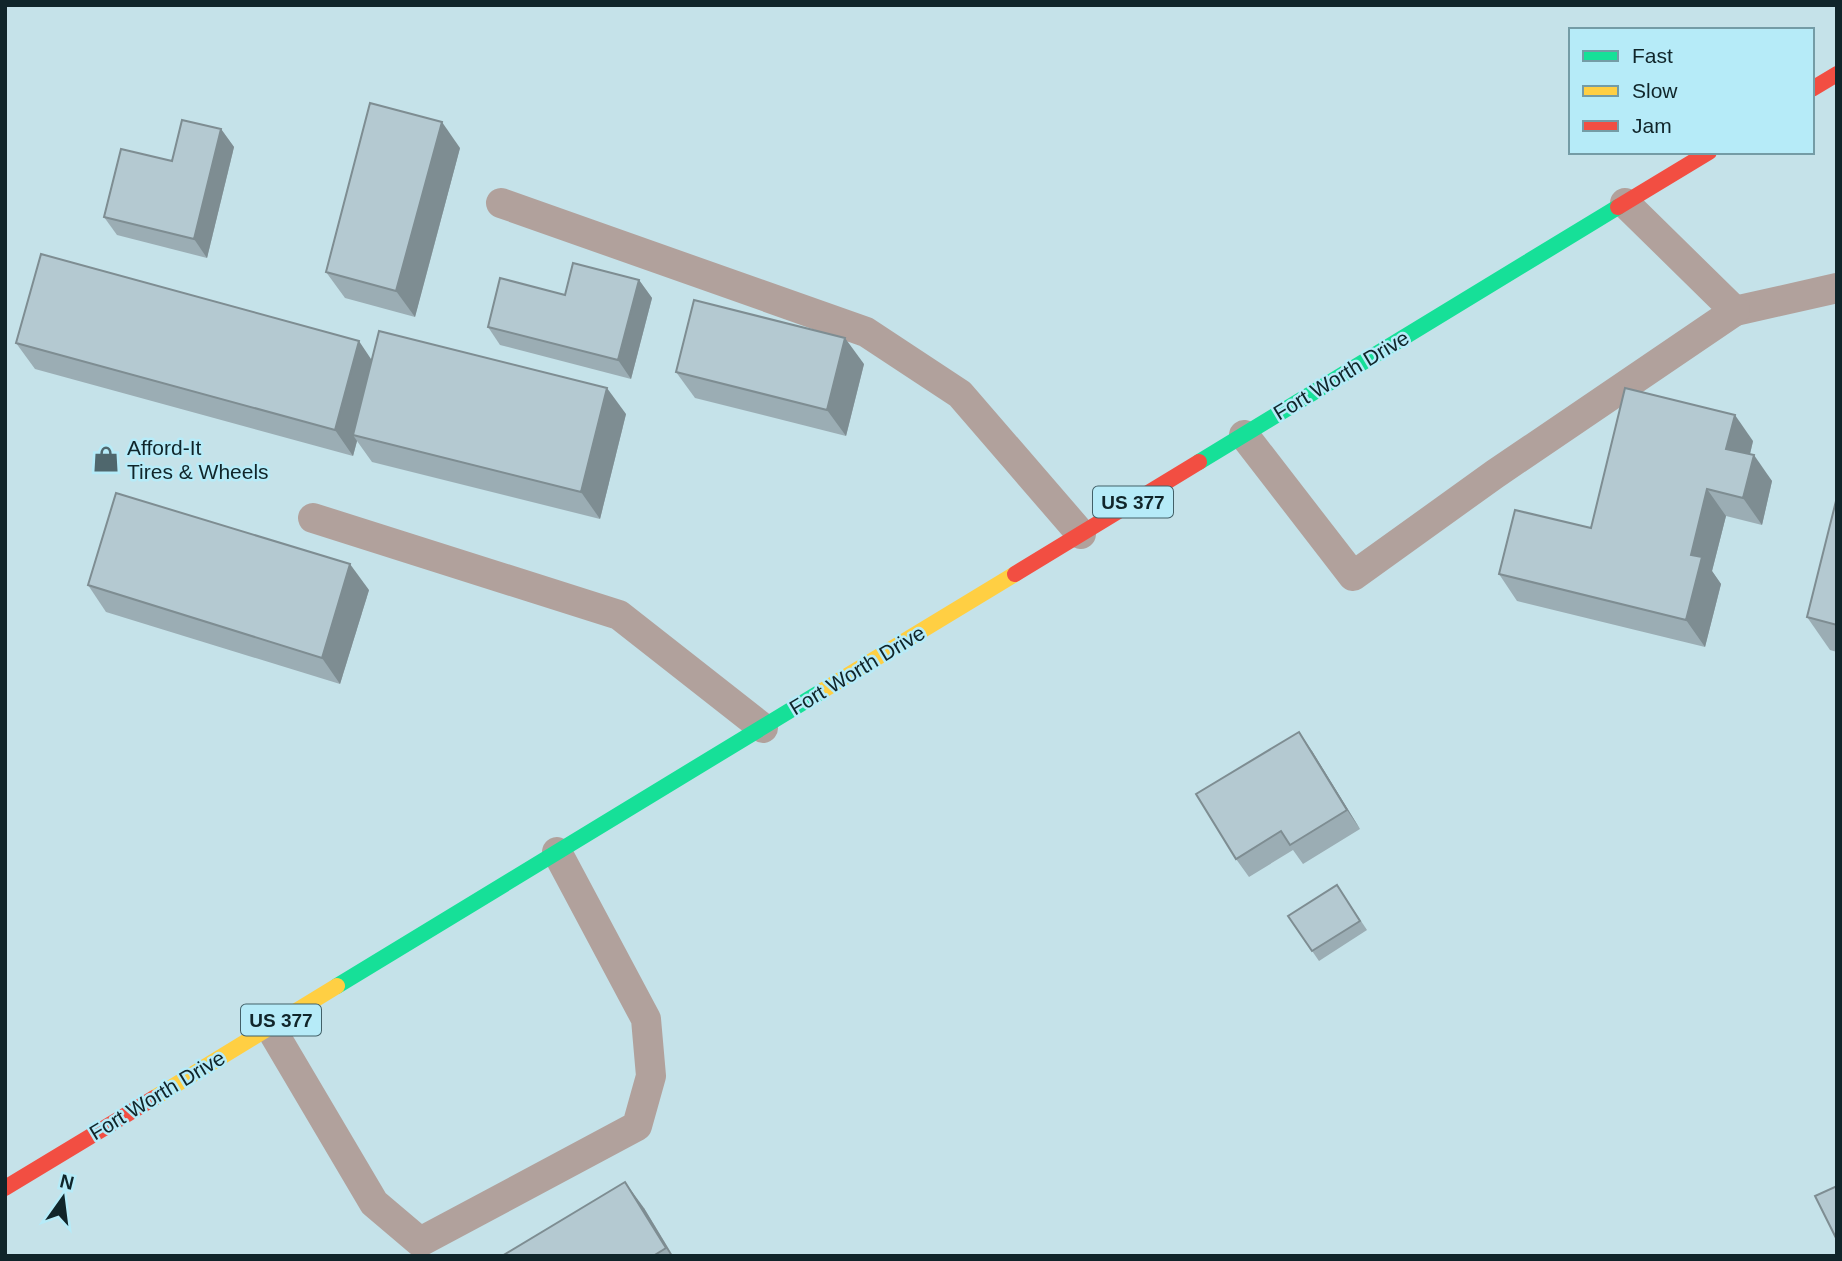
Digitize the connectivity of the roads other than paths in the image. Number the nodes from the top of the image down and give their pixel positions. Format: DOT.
graph roads {
  1 [pos="1837,74"];
  2 [pos="1814,88"];
  3 [pos="1706,154"];
  4 [pos="501,203"];
  5 [pos="1625,203"];
  6 [pos="1837,288"];
  7 [pos="1734,311"];
  8 [pos="1244,435"];
  9 [pos="313,518"];
  10 [pos="1081,534"];
  11 [pos="763,728"];
  12 [pos="556,852"];
  13 [pos="270,1027"];
  14 [pos="5,1188"];
  1 -- 2 [label="main road"];
  3 -- 5 [label="main road, Fort Worth Drive / US 377"];
  4 -- 10 [label="lane"];
  5 -- 7 [label="lane"];
  5 -- 8 [label="main road, Fort Worth Drive / US 377"];
  6 -- 7 [label="lane"];
  7 -- 8 [label="lane"];
  8 -- 10 [label="main road, Fort Worth Drive / US 377"];
  9 -- 11 [label="lane"];
  10 -- 11 [label="main road, Fort Worth Drive / US 377"];
  11 -- 12 [label="main road, Fort Worth Drive / US 377"];
  12 -- 13 [label="main road, Fort Worth Drive / US 377"];
  12 -- 13 [label="lane"];
  13 -- 14 [label="main road, Fort Worth Drive / US 377"];
}
